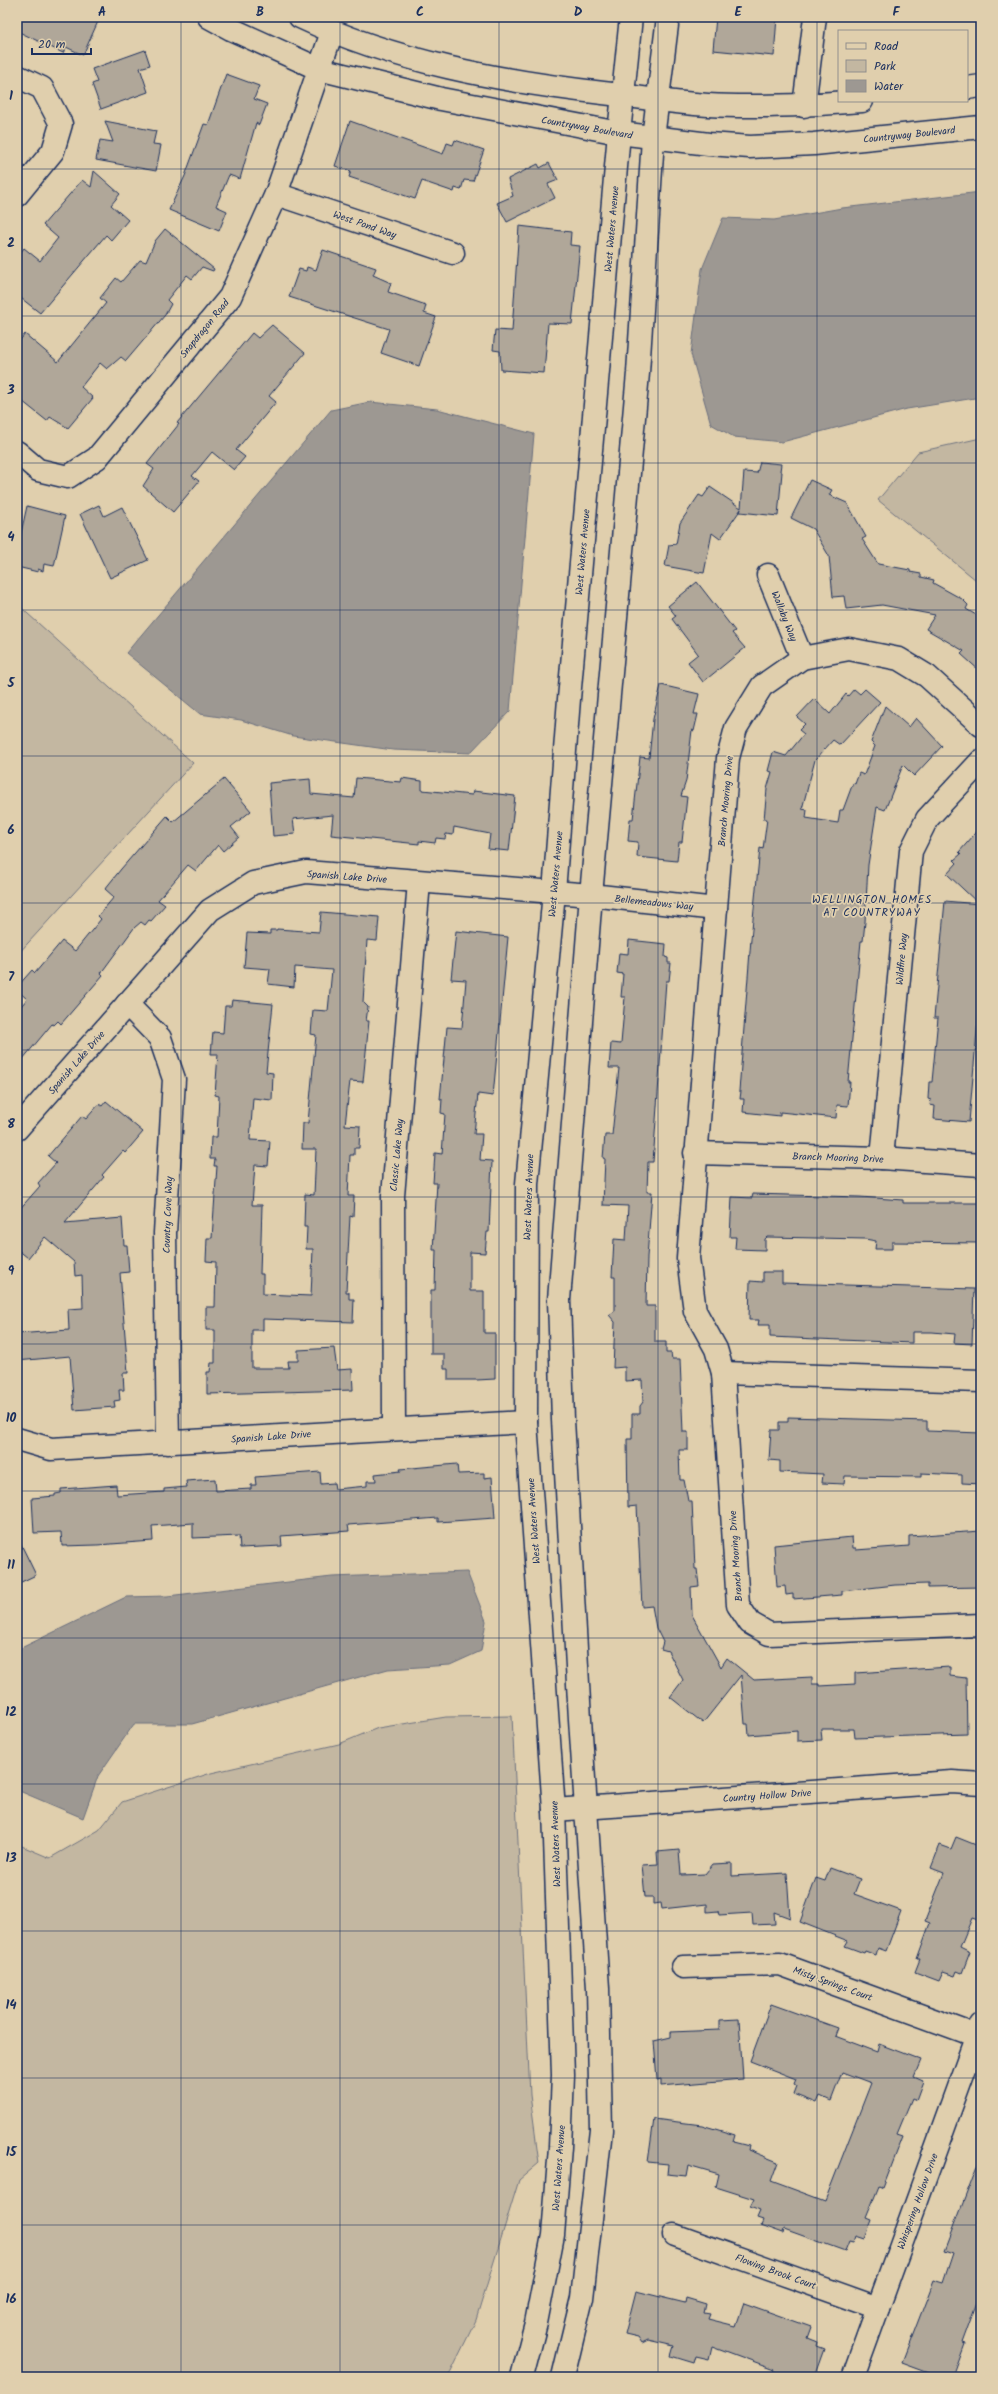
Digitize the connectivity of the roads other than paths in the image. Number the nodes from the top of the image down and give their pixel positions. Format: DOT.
graph roads {
  1 [pos="209,17"];
  2 [pos="300,17"];
  3 [pos="631,17"];
  4 [pos="668,17"];
  5 [pos="815,17"];
  6 [pos="332,32"];
  7 [pos="319,69"];
  8 [pos="17,76"];
  9 [pos="981,86"];
  10 [pos="968,88"];
  11 [pos="623,95"];
  12 [pos="658,99"];
  13 [pos="850,102"];
  14 [pos="804,106"];
  15 [pos="981,127"];
  16 [pos="619,133"];
  17 [pos="653,138"];
  18 [pos="276,194"];
  19 [pos="17,195"];
  20 [pos="453,254"];
  21 [pos="17,452"];
  22 [pos="768,575"];
  23 [pos="802,658"];
  24 [pos="981,725"];
  25 [pos="981,761"];
  26 [pos="419,882"];
  27 [pos="554,892"];
  28 [pos="591,895"];
  29 [pos="716,909"];
  30 [pos="127,1004"];
  31 [pos="17,1129"];
  32 [pos="695,1153"];
  33 [pos="882,1158"];
  34 [pos="981,1165"];
  35 [pos="723,1373"];
  36 [pos="981,1381"];
  37 [pos="526,1422"];
  38 [pos="394,1428"];
  39 [pos="17,1439"];
  40 [pos="168,1443"];
  41 [pos="981,1625"];
  42 [pos="981,1784"];
  43 [pos="586,1808"];
  44 [pos="554,1810"];
  45 [pos="683,1967"];
  46 [pos="979,2030"];
  47 [pos="674,2235"];
  48 [pos="878,2308"];
  49 [pos="522,2377"];
  50 [pos="563,2377"];
  51 [pos="853,2377"];
  1 -- 7 [label="street, Countryway Boulevard"];
  2 -- 6 [label="street"];
  3 -- 11 [label="street, West Waters Avenue"];
  4 -- 12 [label="street"];
  5 -- 14 [label="street"];
  6 -- 7 [label="street, Snapdragon Road"];
  6 -- 11 [label="street"];
  7 -- 16 [label="street, Countryway Boulevard"];
  7 -- 18 [label="street, Snapdragon Road"];
  8 -- 19 [label="street"];
  9 -- 10 [label="street"];
  11 -- 12 [label="street"];
  11 -- 16 [label="street, West Waters Avenue"];
  12 -- 14 [label="street"];
  12 -- 17 [label="street"];
  13 -- 14 [label="street"];
  15 -- 17 [label="street, Countryway Boulevard"];
  16 -- 17 [label="street, Countryway Boulevard"];
  16 -- 27 [label="street, West Waters Avenue"];
  17 -- 28 [label="street"];
  18 -- 20 [label="street, West Pond Way"];
  18 -- 21 [label="street, Snapdragon Road"];
  22 -- 23 [label="street, Wallaby Way"];
  23 -- 24 [label="street, Branch Mooring Drive"];
  23 -- 29 [label="street, Branch Mooring Drive"];
  25 -- 33 [label="street, Wildfire Way"];
  26 -- 27 [label="street, Spanish Lake Drive"];
  26 -- 30 [label="street, Spanish Lake Drive"];
  26 -- 38 [label="street, Classic Lake Way"];
  27 -- 28 [label="street, Spanish Lake Drive"];
  27 -- 37 [label="street, West Waters Avenue"];
  28 -- 29 [label="street, Bellemeadows Way"];
  28 -- 43 [label="street"];
  29 -- 32 [label="street, Branch Mooring Drive"];
  30 -- 31 [label="street, Spanish Lake Drive"];
  30 -- 40 [label="street, Country Cove Way"];
  32 -- 33 [label="street, Branch Mooring Drive"];
  32 -- 35 [label="street, Branch Mooring Drive"];
  33 -- 34 [label="street, Branch Mooring Drive"];
  35 -- 36 [label="street"];
  35 -- 41 [label="street, Branch Mooring Drive"];
  37 -- 38 [label="street, Spanish Lake Drive"];
  37 -- 44 [label="street, West Waters Avenue"];
  38 -- 40 [label="street, Spanish Lake Drive"];
  39 -- 40 [label="street, Spanish Lake Drive"];
  42 -- 43 [label="street, Country Hollow Drive"];
  43 -- 44 [label="street, Country Hollow Drive"];
  43 -- 50 [label="street"];
  44 -- 49 [label="street, West Waters Avenue"];
  45 -- 46 [label="street, Misty Springs Court"];
  46 -- 48 [label="street, Whispering Hollow Drive"];
  47 -- 48 [label="street, Flowing Brook Court"];
  48 -- 51 [label="street, Whispering Hollow Drive"];
}
